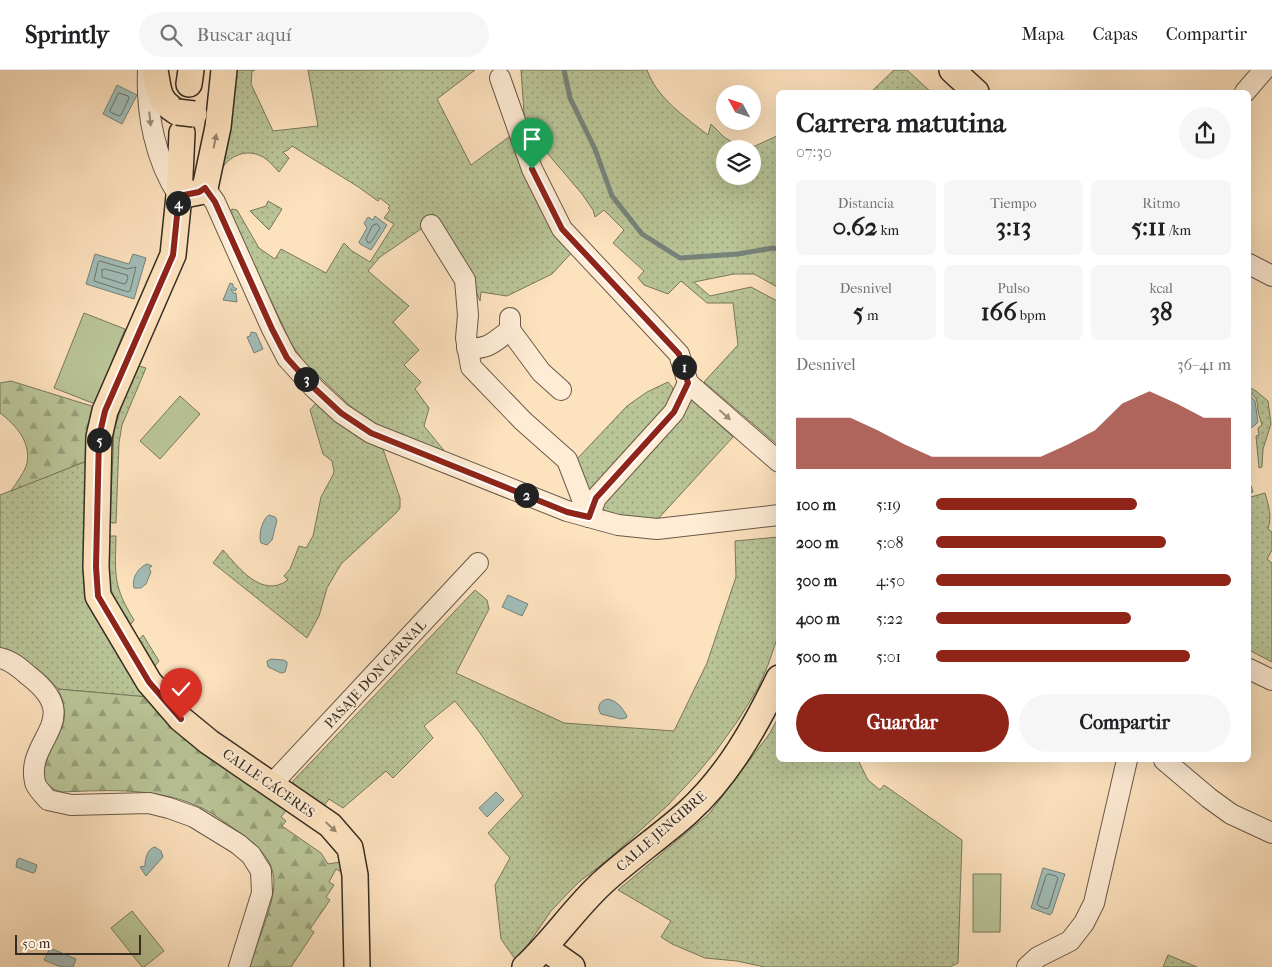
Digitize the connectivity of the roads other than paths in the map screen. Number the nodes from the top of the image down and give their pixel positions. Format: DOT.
graph roads {
  1 [pos="148,70"];
  2 [pos="155,70"];
  3 [pos="209,70"];
  4 [pos="224,70"];
  5 [pos="952,70"];
  6 [pos="1264,70"];
  7 [pos="500,78"];
  8 [pos="974,90"];
  9 [pos="1248,90"];
  10 [pos="184,120"];
  11 [pos="205,188"];
  12 [pos="179,196"];
  13 [pos="431,225"];
  14 [pos="1251,265"];
  15 [pos="1272,276"];
  16 [pos="467,348"];
  17 [pos="688,383"];
  18 [pos="561,390"];
  19 [pos="776,459"];
  20 [pos="776,515"];
  21 [pos="589,517"];
  22 [pos="478,563"];
  23 [pos="0,658"];
  24 [pos="1251,670"];
  25 [pos="1272,680"];
  26 [pos="776,684"];
  27 [pos="1127,762"];
  28 [pos="1166,762"];
  29 [pos="271,785"];
  30 [pos="1272,833"];
  31 [pos="545,948"];
  32 [pos="238,967"];
  33 [pos="357,967"];
  34 [pos="525,967"];
  35 [pos="572,967"];
  36 [pos="1027,967"];
  1 -- 12 [label="street, one-way"];
  2 -- 10 [label="main road"];
  3 -- 10 [label="main road"];
  11 -- 4 [label="main road, one-way"];
  5 -- 8 [label="main road"];
  6 -- 9 [label="street"];
  7 -- 17 [label="street"];
  10 -- 12 [label="main road, CALLE CÁCERES"];
  11 -- 12 [label="main road"];
  11 -- 21 [label="street"];
  12 -- 29 [label="main road, CALLE CÁCERES"];
  13 -- 16 [label="street"];
  14 -- 15 [label="street"];
  16 -- 18 [label="street"];
  16 -- 21 [label="street"];
  17 -- 19 [label="street, one-way"];
  17 -- 21 [label="street"];
  20 -- 21 [label="street"];
  22 -- 29 [label="street, PASAJE DON CARNAL"];
  23 -- 32 [label="street"];
  24 -- 25 [label="street"];
  26 -- 31 [label="main road, CALLE JENGIBRE"];
  27 -- 36 [label="street"];
  28 -- 30 [label="street"];
  29 -- 33 [label="main road, CALLE CÁCERES, one-way"];
  31 -- 34 [label="main road, CALLE JENGIBRE"];
  31 -- 35 [label="main road"];
}
